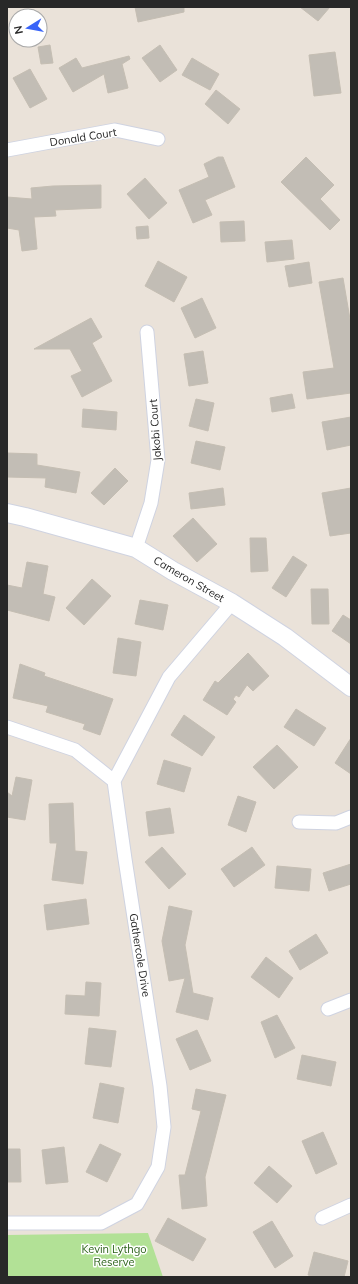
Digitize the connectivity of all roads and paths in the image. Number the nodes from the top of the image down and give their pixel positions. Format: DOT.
graph roads {
  1 [pos="158,139"];
  2 [pos="7,150"];
  3 [pos="147,332"];
  4 [pos="7,513"];
  5 [pos="136,548"];
  6 [pos="232,603"];
  7 [pos="351,687"];
  8 [pos="7,727"];
  9 [pos="114,781"];
  10 [pos="351,816"];
  11 [pos="299,822"];
  12 [pos="351,1000"];
  13 [pos="328,1009"];
  14 [pos="351,1205"];
  15 [pos="322,1218"];
  16 [pos="7,1224"];
  1 -- 2 [label="street, Donald Court"];
  3 -- 5 [label="street, Jakobi Court"];
  4 -- 5 [label="street, Cameron Street"];
  5 -- 6 [label="street, Cameron Street"];
  6 -- 7 [label="street, Cameron Street"];
  6 -- 9 [label="street"];
  8 -- 9 [label="street"];
  9 -- 16 [label="street, Gathercole Drive"];
  10 -- 11 [label="street"];
  12 -- 13 [label="street"];
  14 -- 15 [label="street"];
}
